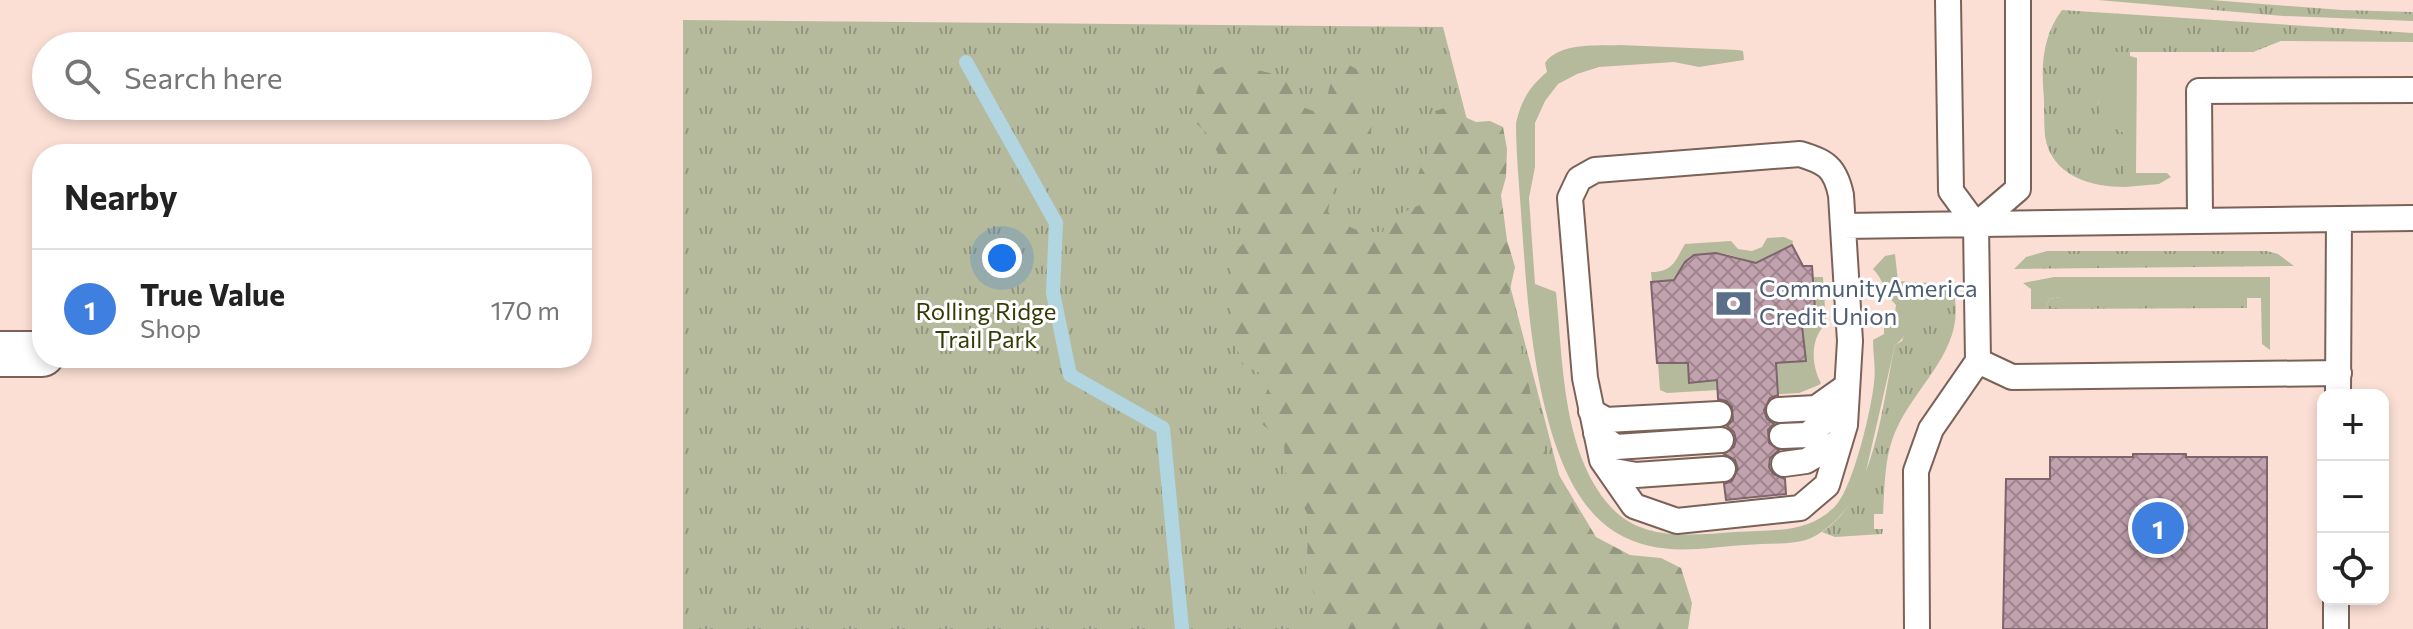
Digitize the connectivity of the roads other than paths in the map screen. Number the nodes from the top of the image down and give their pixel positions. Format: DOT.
graph roads {
  1 [pos="1948,0"];
  2 [pos="2018,0"];
  3 [pos="2413,90"];
  4 [pos="2413,218"];
  5 [pos="2339,219"];
  6 [pos="2200,220"];
  7 [pos="1976,225"];
  8 [pos="1843,226"];
  9 [pos="0,354"];
  10 [pos="32,354"];
  11 [pos="1978,361"];
  12 [pos="2338,384"];
  13 [pos="1846,396"];
  14 [pos="1779,410"];
  15 [pos="1719,414"];
  16 [pos="1594,422"];
  17 [pos="1782,436"];
  18 [pos="1721,440"];
  19 [pos="1840,441"];
  20 [pos="1784,464"];
  21 [pos="1723,469"];
  22 [pos="1609,470"];
  23 [pos="2336,605"];
  24 [pos="1917,629"];
  25 [pos="2336,629"];
  1 -- 7 [label="lane"];
  2 -- 7 [label="lane"];
  3 -- 6 [label="lane"];
  4 -- 5 [label="lane"];
  5 -- 6 [label="lane"];
  5 -- 12 [label="lane"];
  6 -- 7 [label="lane"];
  7 -- 8 [label="lane"];
  7 -- 11 [label="lane"];
  8 -- 13 [label="lane"];
  8 -- 16 [label="lane"];
  9 -- 10 [label="street"];
  11 -- 12 [label="lane"];
  11 -- 24 [label="lane"];
  13 -- 14 [label="lane"];
  13 -- 17 [label="lane"];
  13 -- 19 [label="lane"];
  15 -- 16 [label="lane"];
  16 -- 18 [label="lane"];
  16 -- 22 [label="lane"];
  19 -- 20 [label="lane"];
  19 -- 22 [label="lane"];
  21 -- 22 [label="lane"];
  23 -- 25 [label="lane"];
}
